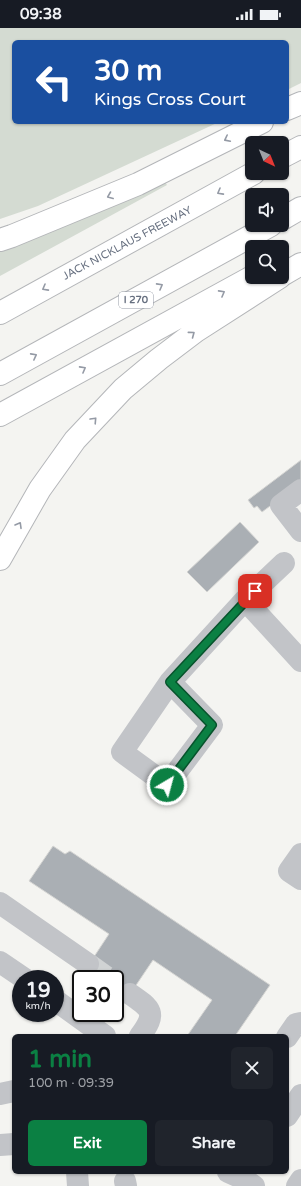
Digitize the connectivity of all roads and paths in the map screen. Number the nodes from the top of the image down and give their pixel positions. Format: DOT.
graph roads {
  1 [pos="301,103"];
  2 [pos="289,109"];
  3 [pos="258,124"];
  4 [pos="301,147"];
  5 [pos="289,154"];
  6 [pos="245,178"];
  7 [pos="301,208"];
  8 [pos="289,215"];
  9 [pos="258,232"];
  10 [pos="0,240"];
  11 [pos="301,250"];
  12 [pos="289,256"];
  13 [pos="301,264"];
  14 [pos="289,271"];
  15 [pos="245,281"];
  16 [pos="268,284"];
  17 [pos="0,313"];
  18 [pos="0,374"];
  19 [pos="0,414"];
  20 [pos="301,490"];
  21 [pos="301,531"];
  22 [pos="0,559"];
  23 [pos="284,563"];
  24 [pos="245,600"];
  25 [pos="301,661"];
  26 [pos="170,682"];
  27 [pos="301,854"];
  28 [pos="301,879"];
  29 [pos="0,903"];
  30 [pos="0,962"];
  31 [pos="88,964"];
  32 [pos="12,970"];
  33 [pos="130,994"];
  34 [pos="64,1006"];
  35 [pos="301,1023"];
  36 [pos="102,1034"];
  37 [pos="141,1034"];
  38 [pos="289,1034"];
  39 [pos="12,1091"];
  40 [pos="0,1094"];
  41 [pos="301,1095"];
  42 [pos="289,1113"];
  43 [pos="12,1144"];
  44 [pos="0,1145"];
  45 [pos="77,1174"];
  46 [pos="301,1180"];
  47 [pos="78,1186"];
  48 [pos="297,1186"];
  1 -- 2 [label="highway"];
  3 -- 10 [label="highway, one-way"];
  4 -- 5 [label="highway"];
  6 -- 17 [label="highway, JACK NICKLAUS FREEWAY, one-way"];
  7 -- 8 [label="highway"];
  18 -- 9 [label="highway, I 270, one-way"];
  11 -- 12 [label="highway"];
  13 -- 14 [label="highway"];
  19 -- 15 [label="highway, one-way"];
  22 -- 16 [label="highway, one-way"];
  20 -- 21 [label="street"];
  23 -- 24 [label="street"];
  24 -- 25 [label="street"];
  24 -- 26 [label="street"];
  27 -- 28 [label="street"];
  29 -- 31 [label="street"];
  30 -- 32 [label="street"];
  33 -- 37 [label="street"];
  34 -- 36 [label="street"];
  35 -- 38 [label="street"];
  39 -- 40 [label="street"];
  41 -- 42 [label="street"];
  43 -- 44 [label="street"];
  45 -- 47 [label="street"];
  46 -- 48 [label="street"];
}
